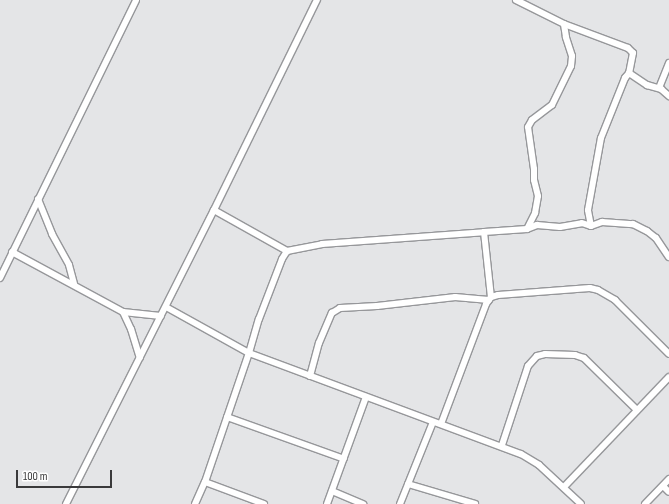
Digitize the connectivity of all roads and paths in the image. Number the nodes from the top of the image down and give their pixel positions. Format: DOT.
graph roads {
  1 [pos="136,0"];
  2 [pos="317,0"];
  3 [pos="516,0"];
  4 [pos="564,24"];
  5 [pos="669,63"];
  6 [pos="629,73"];
  7 [pos="659,88"];
  8 [pos="669,96"];
  9 [pos="38,199"];
  10 [pos="214,210"];
  11 [pos="591,226"];
  12 [pos="527,229"];
  13 [pos="484,232"];
  14 [pos="660,244"];
  15 [pos="669,246"];
  16 [pos="288,251"];
  17 [pos="12,252"];
  18 [pos="669,257"];
  19 [pos="0,278"];
  20 [pos="74,284"];
  21 [pos="490,298"];
  22 [pos="166,307"];
  23 [pos="123,312"];
  24 [pos="161,316"];
  25 [pos="249,353"];
  26 [pos="669,354"];
  27 [pos="140,358"];
  28 [pos="310,376"];
  29 [pos="669,377"];
  30 [pos="366,397"];
  31 [pos="637,410"];
  32 [pos="227,418"];
  33 [pos="433,422"];
  34 [pos="441,424"];
  35 [pos="502,445"];
  36 [pos="344,459"];
  37 [pos="669,479"];
  38 [pos="205,482"];
  39 [pos="408,484"];
  40 [pos="663,486"];
  41 [pos="564,487"];
  42 [pos="332,491"];
  43 [pos="669,492"];
  44 [pos="69,503"];
  45 [pos="196,504"];
  46 [pos="264,504"];
  47 [pos="327,504"];
  48 [pos="363,504"];
  49 [pos="400,504"];
  50 [pos="475,504"];
  51 [pos="581,504"];
  52 [pos="645,504"];
  1 -- 9 [label="street"];
  2 -- 10 [label="street"];
  3 -- 4 [label="street"];
  4 -- 6 [label="street"];
  4 -- 12 [label="street"];
  5 -- 7 [label="street"];
  6 -- 7 [label="street"];
  6 -- 11 [label="street"];
  7 -- 8 [label="street"];
  9 -- 17 [label="street"];
  9 -- 20 [label="street"];
  10 -- 16 [label="street"];
  10 -- 22 [label="street"];
  11 -- 12 [label="street"];
  11 -- 14 [label="street"];
  12 -- 13 [label="street"];
  13 -- 16 [label="street"];
  13 -- 21 [label="street"];
  14 -- 15 [label="street"];
  14 -- 18 [label="street"];
  16 -- 25 [label="street"];
  17 -- 19 [label="street"];
  17 -- 20 [label="street"];
  20 -- 23 [label="street"];
  21 -- 26 [label="street"];
  21 -- 28 [label="street"];
  21 -- 34 [label="street"];
  22 -- 24 [label="street"];
  22 -- 25 [label="street"];
  23 -- 24 [label="street"];
  23 -- 27 [label="street"];
  24 -- 27 [label="street"];
  25 -- 28 [label="street"];
  25 -- 32 [label="street"];
  27 -- 44 [label="street"];
  28 -- 30 [label="street"];
  29 -- 31 [label="street"];
  30 -- 33 [label="street"];
  30 -- 36 [label="street"];
  31 -- 35 [label="street"];
  31 -- 41 [label="street"];
  32 -- 36 [label="street"];
  32 -- 38 [label="street"];
  33 -- 34 [label="street"];
  33 -- 39 [label="street"];
  34 -- 35 [label="street"];
  35 -- 41 [label="street"];
  36 -- 42 [label="street"];
  37 -- 40 [label="street"];
  38 -- 45 [label="street"];
  38 -- 46 [label="street"];
  39 -- 49 [label="street"];
  39 -- 50 [label="street"];
  40 -- 43 [label="street"];
  40 -- 52 [label="street"];
  41 -- 51 [label="street"];
  42 -- 47 [label="street"];
  42 -- 48 [label="street"];
}
